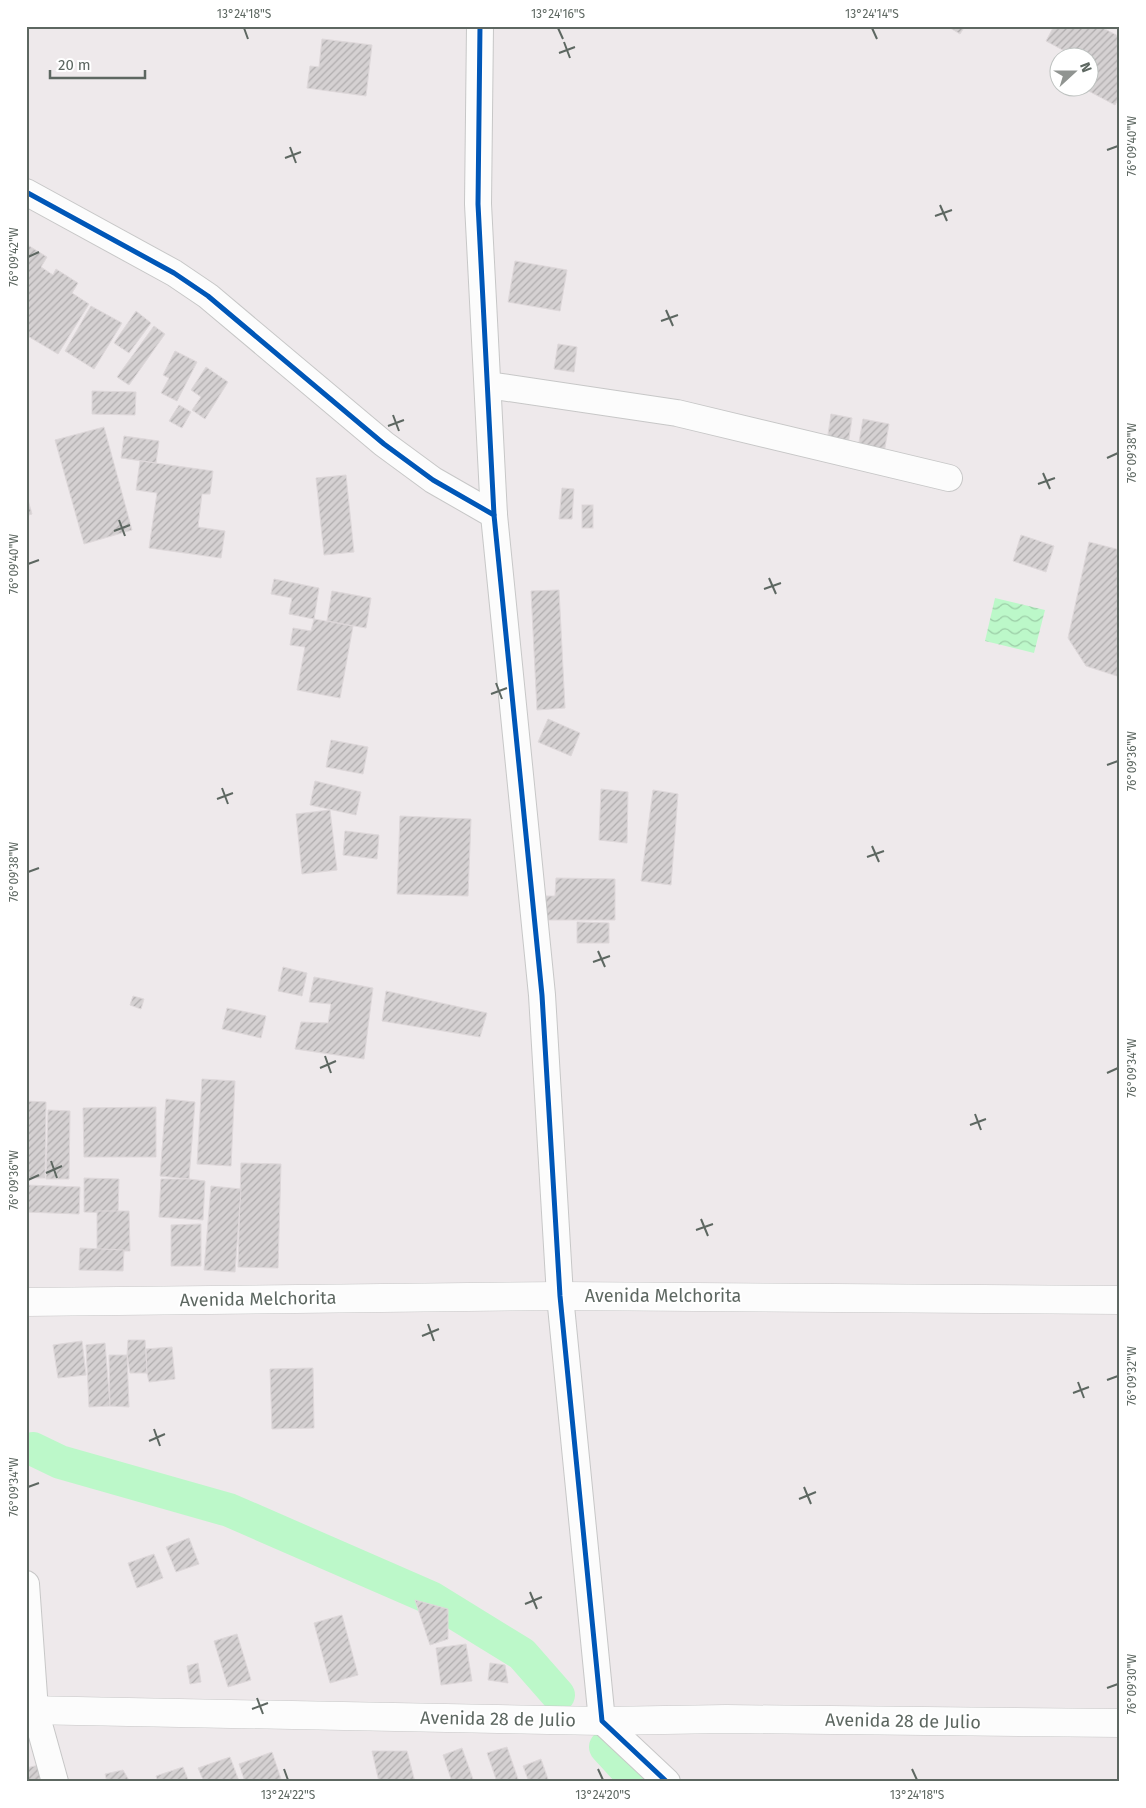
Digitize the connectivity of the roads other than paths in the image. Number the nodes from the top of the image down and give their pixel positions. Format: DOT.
graph roads {
  1 [pos="480,26"];
  2 [pos="26,192"];
  3 [pos="488,385"];
  4 [pos="949,478"];
  5 [pos="494,515"];
  6 [pos="560,1296"];
  7 [pos="1120,1300"];
  8 [pos="26,1302"];
  9 [pos="26,1584"];
  10 [pos="31,1710"];
  11 [pos="602,1721"];
  12 [pos="1120,1723"];
  13 [pos="55,1782"];
  14 [pos="667,1782"];
  1 -- 3 [label="street"];
  2 -- 5 [label="street"];
  3 -- 4 [label="street"];
  3 -- 5 [label="street"];
  5 -- 6 [label="street"];
  6 -- 7 [label="main road, Avenida Melchorita"];
  6 -- 8 [label="main road, Avenida Melchorita"];
  6 -- 11 [label="street"];
  9 -- 10 [label="street"];
  10 -- 11 [label="main road, Avenida 28 de Julio"];
  10 -- 13 [label="street"];
  11 -- 12 [label="main road, Avenida 28 de Julio"];
  11 -- 14 [label="street"];
}
